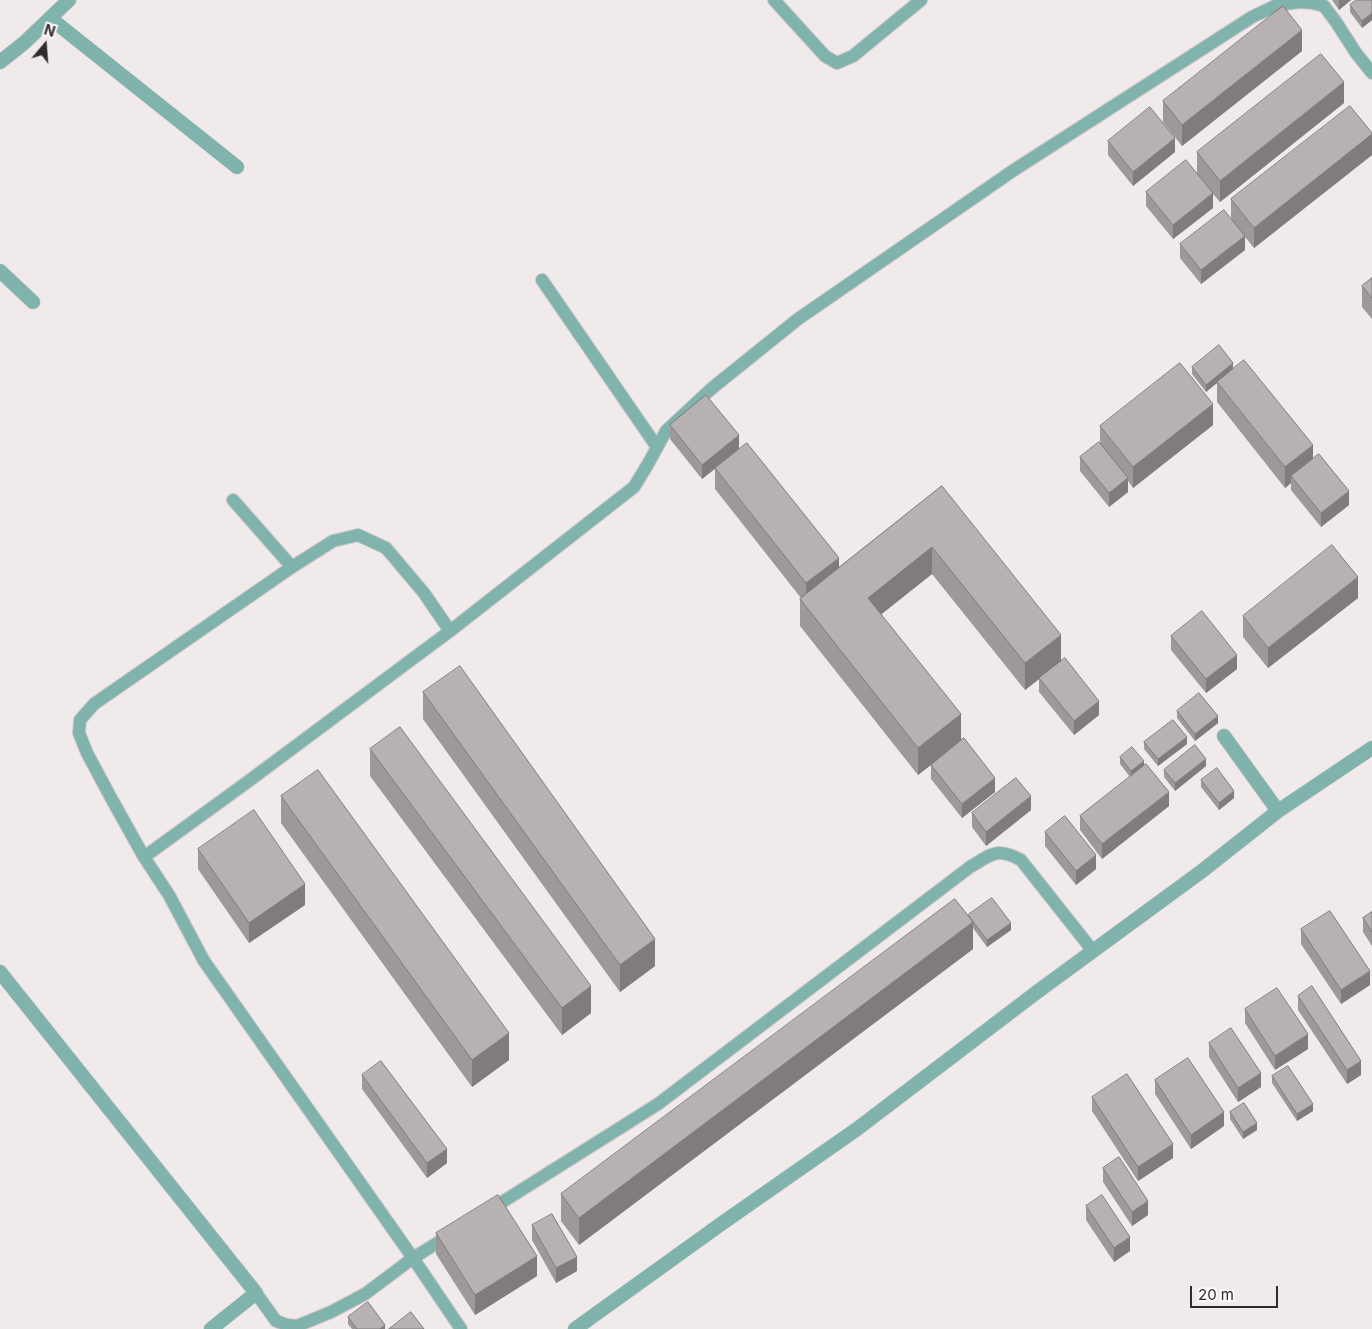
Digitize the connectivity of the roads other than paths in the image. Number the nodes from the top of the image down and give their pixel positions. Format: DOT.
graph roads {
  1 [pos="68,0"];
  2 [pos="774,0"];
  3 [pos="921,0"];
  4 [pos="50,18"];
  5 [pos="0,62"];
  6 [pos="1372,73"];
  7 [pos="237,167"];
  8 [pos="0,271"];
  9 [pos="542,280"];
  10 [pos="33,302"];
  11 [pos="657,447"];
  12 [pos="233,500"];
  13 [pos="292,567"];
  14 [pos="450,631"];
  15 [pos="1224,736"];
  16 [pos="1372,748"];
  17 [pos="1278,811"];
  18 [pos="144,857"];
  19 [pos="1093,951"];
  20 [pos="0,972"];
  21 [pos="480,1215"];
  22 [pos="464,1226"];
  23 [pos="413,1258"];
  24 [pos="256,1293"];
  25 [pos="211,1329"];
  26 [pos="461,1329"];
  27 [pos="575,1329"];
  1 -- 4 [label="street"];
  2 -- 3 [label="lane"];
  4 -- 5 [label="street"];
  4 -- 7 [label="street"];
  6 -- 11 [label="lane"];
  8 -- 10 [label="street"];
  9 -- 11 [label="lane"];
  11 -- 14 [label="lane"];
  12 -- 13 [label="lane"];
  13 -- 14 [label="lane"];
  13 -- 18 [label="lane"];
  14 -- 18 [label="lane"];
  15 -- 17 [label="street"];
  16 -- 17 [label="street"];
  17 -- 19 [label="street"];
  18 -- 23 [label="lane"];
  19 -- 21 [label="lane"];
  19 -- 27 [label="street"];
  20 -- 24 [label="street"];
  22 -- 23 [label="lane"];
  23 -- 24 [label="lane"];
  23 -- 26 [label="lane"];
  24 -- 25 [label="street"];
}
